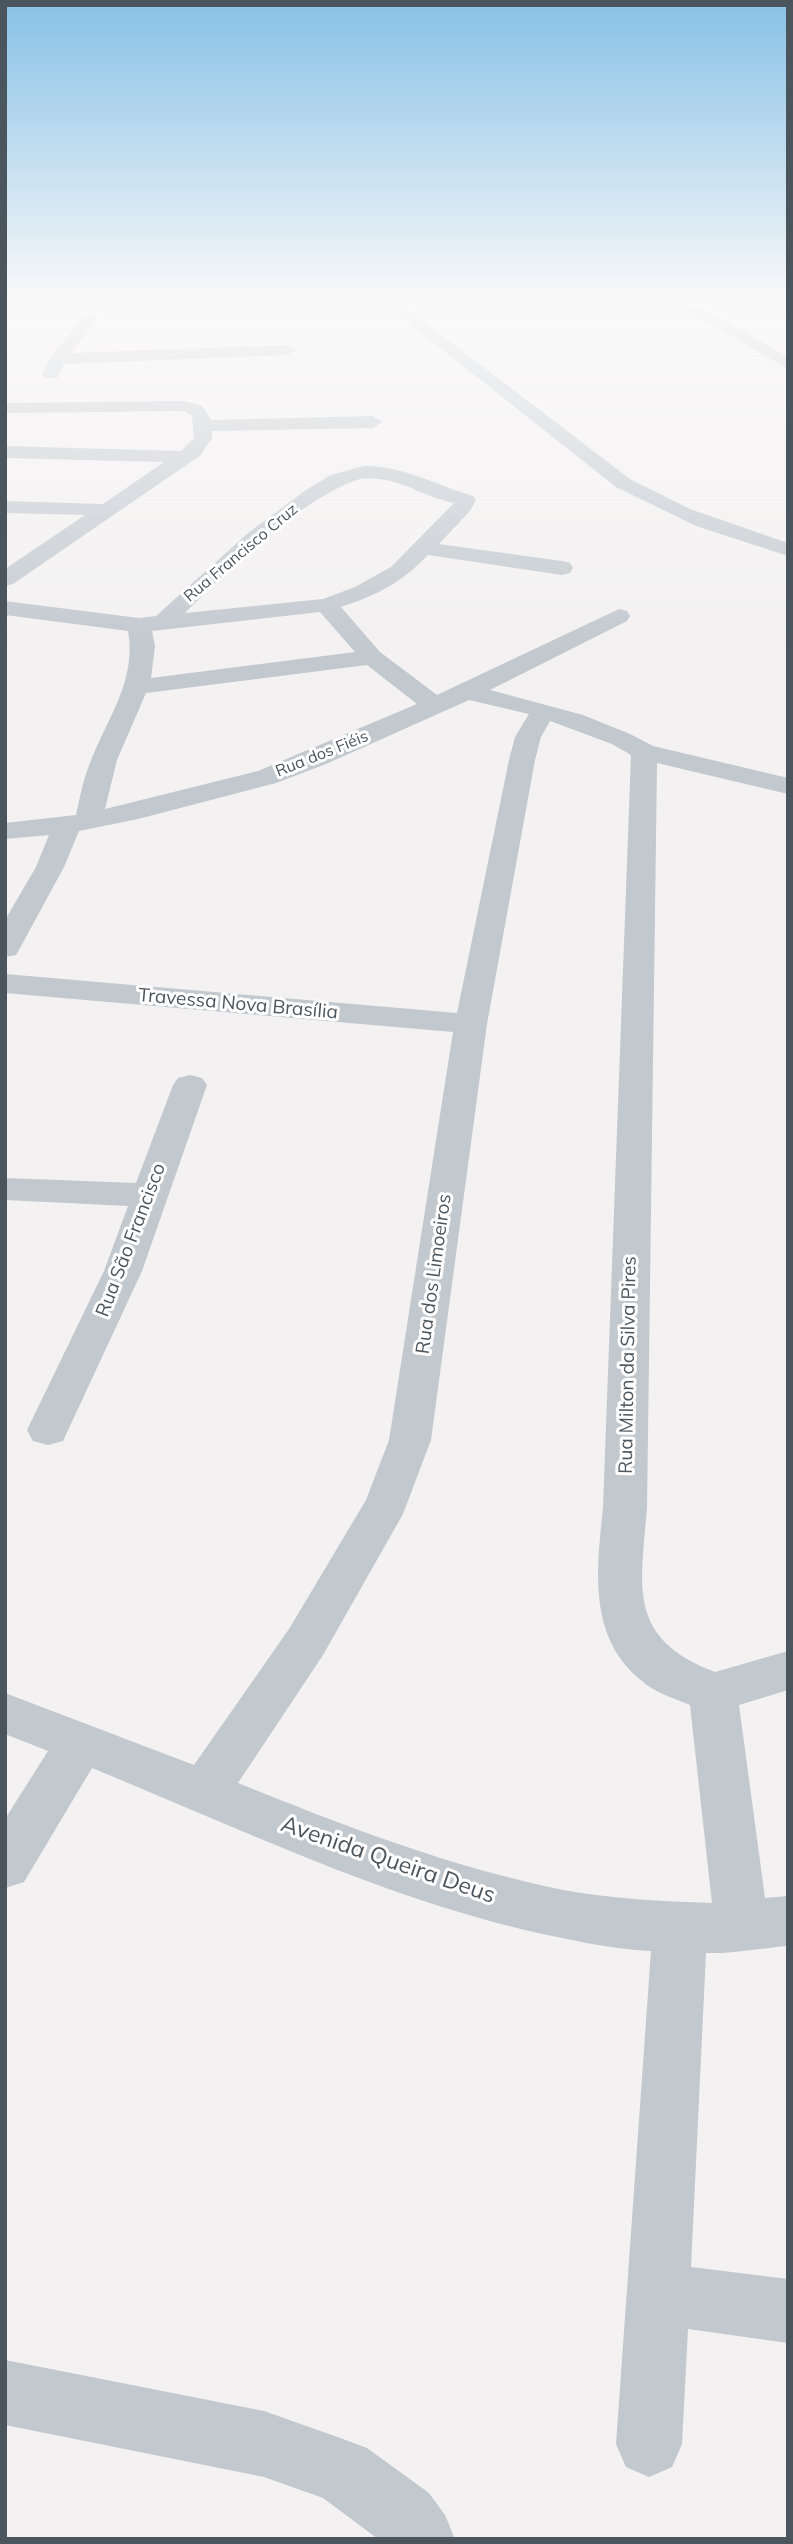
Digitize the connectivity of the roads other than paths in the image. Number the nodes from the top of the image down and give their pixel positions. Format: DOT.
graph roads {
  1 [pos="200,417"];
  2 [pos="538,417"];
  3 [pos="373,422"];
  4 [pos="202,426"];
  5 [pos="5,452"];
  6 [pos="184,457"];
  7 [pos="5,507"];
  8 [pos="108,510"];
  9 [pos="424,548"];
  10 [pos="788,550"];
  11 [pos="16,565"];
  12 [pos="562,568"];
  13 [pos="5,579"];
  14 [pos="326,605"];
  15 [pos="5,608"];
  16 [pos="619,616"];
  17 [pos="150,624"];
  18 [pos="372,657"];
  19 [pos="138,687"];
  20 [pos="466,692"];
  21 [pos="434,705"];
  22 [pos="544,710"];
  23 [pos="644,752"];
  24 [pos="788,786"];
  25 [pos="78,823"];
  26 [pos="5,831"];
  27 [pos="5,948"];
  28 [pos="5,983"];
  29 [pos="471,1024"];
  30 [pos="190,1085"];
  31 [pos="5,1189"];
  32 [pos="149,1195"];
  33 [pos="48,1430"];
  34 [pos="788,1670"];
  35 [pos="713,1693"];
  36 [pos="5,1713"];
  37 [pos="81,1742"];
  38 [pos="204,1792"];
  39 [pos="5,1865"];
  40 [pos="765,1925"];
  41 [pos="680,1929"];
  42 [pos="657,2294"];
  43 [pos="788,2311"];
  44 [pos="5,2392"];
  45 [pos="649,2444"];
  46 [pos="421,2539"];
  1 -- 4 [label="street"];
  2 -- 10 [label="street"];
  3 -- 4 [label="street"];
  4 -- 6 [label="street"];
  5 -- 6 [label="street"];
  6 -- 8 [label="street"];
  7 -- 8 [label="street"];
  8 -- 11 [label="street"];
  9 -- 12 [label="street"];
  9 -- 14 [label="street"];
  9 -- 17 [label="street, Rua Francisco Cruz"];
  11 -- 13 [label="street"];
  14 -- 17 [label="street"];
  14 -- 18 [label="street"];
  15 -- 17 [label="street"];
  16 -- 20 [label="street, Rua dos Fiéis"];
  17 -- 19 [label="street"];
  18 -- 19 [label="street"];
  18 -- 21 [label="street"];
  19 -- 25 [label="street"];
  20 -- 21 [label="street, Rua dos Fiéis"];
  20 -- 22 [label="street"];
  21 -- 25 [label="street, Rua dos Fiéis"];
  22 -- 23 [label="street"];
  22 -- 29 [label="street, Rua dos Limoeiros"];
  23 -- 24 [label="street"];
  23 -- 35 [label="street, Rua Milton da Silva Pires"];
  25 -- 26 [label="street, Rua dos Fiéis"];
  25 -- 27 [label="street"];
  28 -- 29 [label="street, Travessa Nova Brasília"];
  29 -- 38 [label="street, Rua dos Limoeiros"];
  30 -- 32 [label="street, Rua São Francisco"];
  31 -- 32 [label="street"];
  32 -- 33 [label="street, Rua São Francisco"];
  34 -- 35 [label="street"];
  35 -- 40 [label="street"];
  36 -- 37 [label="street, Avenida Queira Deus"];
  37 -- 38 [label="street, Avenida Queira Deus"];
  37 -- 39 [label="street"];
  38 -- 41 [label="street, Avenida Queira Deus"];
  40 -- 41 [label="street, Avenida Queira Deus"];
  41 -- 42 [label="street"];
  42 -- 43 [label="street"];
  42 -- 45 [label="street"];
  44 -- 46 [label="street"];
}
